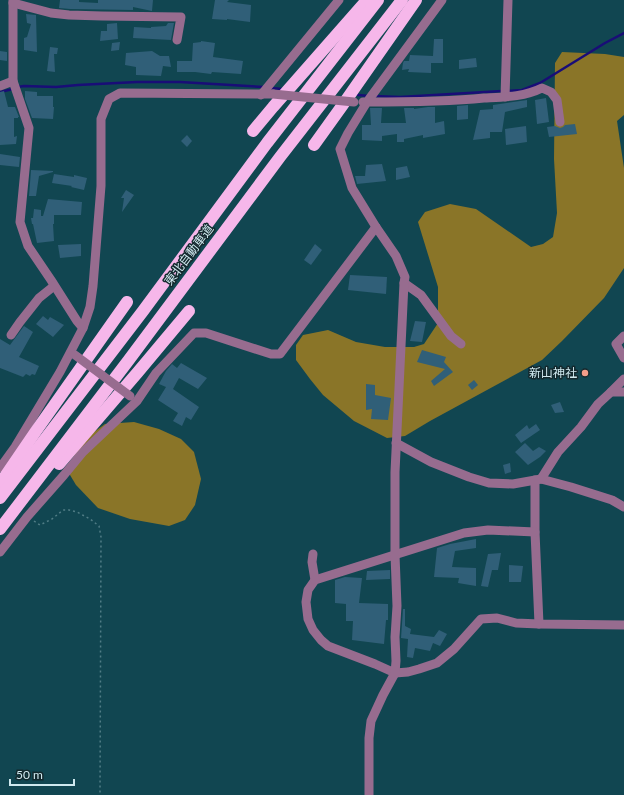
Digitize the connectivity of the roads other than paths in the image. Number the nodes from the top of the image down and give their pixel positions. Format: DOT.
graph roads {
  1 [pos="339,0"];
  2 [pos="367,0"];
  3 [pos="378,0"];
  4 [pos="402,0"];
  5 [pos="416,0"];
  6 [pos="442,0"];
  7 [pos="508,0"];
  8 [pos="13,2"];
  9 [pos="177,40"];
  10 [pos="13,82"];
  11 [pos="0,86"];
  12 [pos="262,95"];
  13 [pos="505,95"];
  14 [pos="368,101"];
  15 [pos="560,122"];
  16 [pos="253,131"];
  17 [pos="314,145"];
  18 [pos="376,227"];
  19 [pos="404,283"];
  20 [pos="54,286"];
  21 [pos="127,302"];
  22 [pos="189,311"];
  23 [pos="83,328"];
  24 [pos="11,336"];
  25 [pos="624,336"];
  26 [pos="461,344"];
  27 [pos="73,353"];
  28 [pos="624,358"];
  29 [pos="624,379"];
  30 [pos="611,392"];
  31 [pos="624,392"];
  32 [pos="134,399"];
  33 [pos="396,442"];
  34 [pos="0,468"];
  35 [pos="538,480"];
  36 [pos="0,484"];
  37 [pos="0,498"];
  38 [pos="624,506"];
  39 [pos="1,529"];
  40 [pos="535,532"];
  41 [pos="0,552"];
  42 [pos="313,554"];
  43 [pos="394,555"];
  44 [pos="316,580"];
  45 [pos="539,624"];
  46 [pos="624,625"];
  47 [pos="395,673"];
  48 [pos="370,795"];
  1 -- 12 [label="street"];
  2 -- 16 [label="highway"];
  3 -- 37 [label="highway, 東北自動車道"];
  4 -- 39 [label="highway, 東北自動車道"];
  5 -- 17 [label="highway"];
  6 -- 14 [label="street"];
  7 -- 13 [label="street"];
  8 -- 9 [label="street"];
  8 -- 10 [label="street"];
  10 -- 11 [label="street"];
  10 -- 20 [label="street"];
  12 -- 14 [label="street, bridge"];
  12 -- 23 [label="street"];
  13 -- 14 [label="street"];
  13 -- 15 [label="street"];
  14 -- 18 [label="street"];
  18 -- 19 [label="street"];
  18 -- 32 [label="street"];
  19 -- 26 [label="street"];
  19 -- 33 [label="street"];
  20 -- 23 [label="street"];
  20 -- 24 [label="street"];
  21 -- 36 [label="highway"];
  22 -- 39 [label="highway"];
  23 -- 27 [label="street"];
  25 -- 28 [label="street"];
  27 -- 32 [label="street, bridge"];
  27 -- 34 [label="street"];
  29 -- 30 [label="street"];
  30 -- 31 [label="street"];
  30 -- 35 [label="street"];
  32 -- 41 [label="street"];
  33 -- 35 [label="street"];
  33 -- 43 [label="street"];
  35 -- 38 [label="street"];
  35 -- 40 [label="street"];
  40 -- 43 [label="street"];
  40 -- 45 [label="street"];
  42 -- 44 [label="street"];
  43 -- 44 [label="street"];
  43 -- 47 [label="street"];
  44 -- 47 [label="street"];
  45 -- 46 [label="street"];
  45 -- 47 [label="street"];
  47 -- 48 [label="street"];
}
